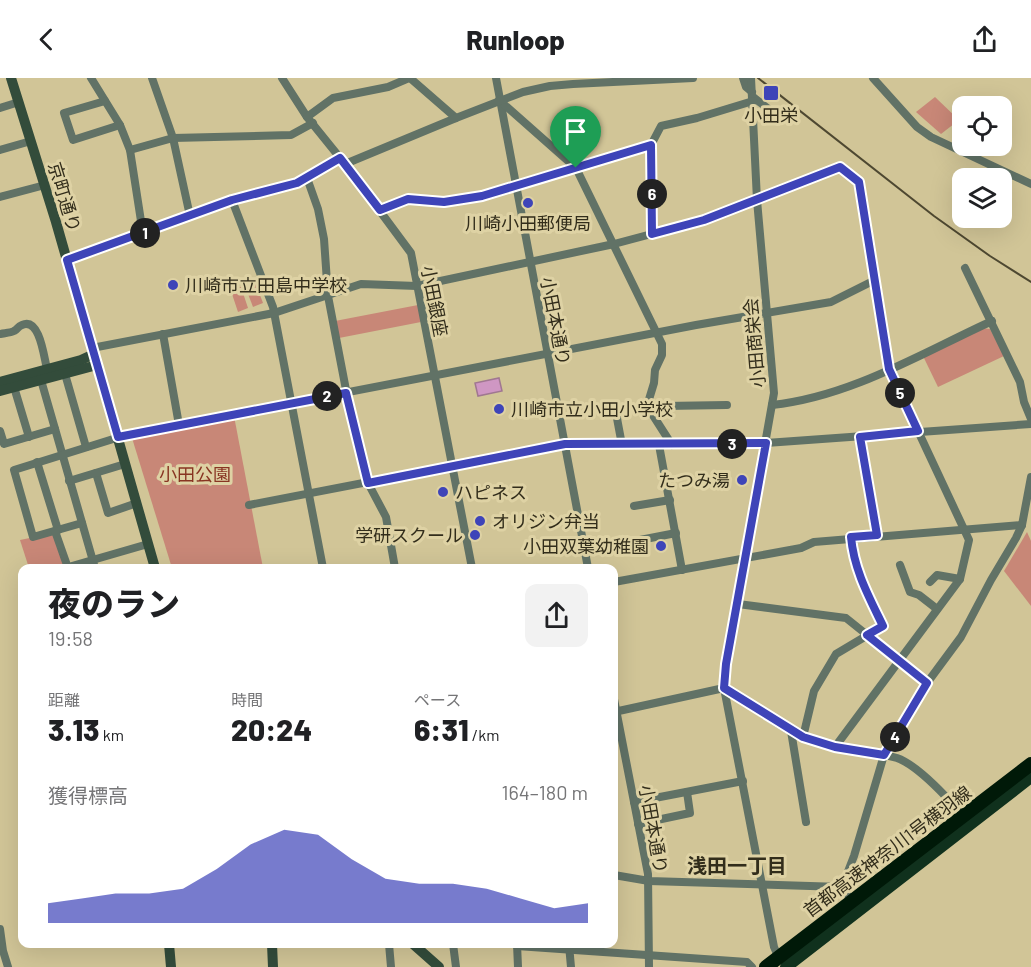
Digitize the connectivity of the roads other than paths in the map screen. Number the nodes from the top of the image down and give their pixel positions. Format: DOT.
graph roads {
  1 [pos="11,78"];
  2 [pos="91,78"];
  3 [pos="152,78"];
  4 [pos="282,78"];
  5 [pos="410,78"];
  6 [pos="495,78"];
  7 [pos="693,78"];
  8 [pos="743,78"];
  9 [pos="751,78"];
  10 [pos="873,78"];
  11 [pos="573,81"];
  12 [pos="753,96"];
  13 [pos="500,100"];
  14 [pos="105,101"];
  15 [pos="19,102"];
  16 [pos="0,108"];
  17 [pos="307,117"];
  18 [pos="779,117"];
  19 [pos="456,118"];
  20 [pos="313,123"];
  21 [pos="120,126"];
  22 [pos="173,138"];
  23 [pos="31,141"];
  24 [pos="651,145"];
  25 [pos="0,150"];
  26 [pos="130,150"];
  27 [pos="342,161"];
  28 [pos="576,168"];
  29 [pos="308,178"];
  30 [pos="1031,184"];
  31 [pos="45,185"];
  32 [pos="516,186"];
  33 [pos="0,197"];
  34 [pos="232,200"];
  35 [pos="757,200"];
  36 [pos="380,210"];
  37 [pos="190,216"];
  38 [pos="143,234"];
  39 [pos="652,234"];
  40 [pos="614,244"];
  41 [pos="67,260"];
  42 [pos="530,263"];
  43 [pos="965,268"];
  44 [pos="875,280"];
  45 [pos="417,286"];
  46 [pos="328,296"];
  47 [pos="274,313"];
  48 [pos="766,313"];
  49 [pos="992,321"];
  50 [pos="658,333"];
  51 [pos="0,334"];
  52 [pos="163,334"];
  53 [pos="93,351"];
  54 [pos="547,354"];
  55 [pos="97,365"];
  56 [pos="47,369"];
  57 [pos="889,369"];
  58 [pos="65,374"];
  59 [pos="434,376"];
  60 [pos="41,380"];
  61 [pos="0,382"];
  62 [pos="14,387"];
  63 [pos="0,391"];
  64 [pos="346,393"];
  65 [pos="292,403"];
  66 [pos="727,405"];
  67 [pos="772,405"];
  68 [pos="650,411"];
  69 [pos="616,413"];
  70 [pos="1031,419"];
  71 [pos="1031,424"];
  72 [pos="180,425"];
  73 [pos="54,429"];
  74 [pos="0,431"];
  75 [pos="918,431"];
  76 [pos="28,437"];
  77 [pos="118,437"];
  78 [pos="860,437"];
  79 [pos="766,443"];
  80 [pos="565,444"];
  81 [pos="622,444"];
  82 [pos="659,445"];
  83 [pos="672,445"];
  84 [pos="86,447"];
  85 [pos="61,454"];
  86 [pos="37,462"];
  87 [pos="125,464"];
  88 [pos="452,466"];
  89 [pos="96,473"];
  90 [pos="1031,477"];
  91 [pos="69,481"];
  92 [pos="368,483"];
  93 [pos="309,494"];
  94 [pos="670,500"];
  95 [pos="137,503"];
  96 [pos="249,505"];
  97 [pos="634,506"];
  98 [pos="82,523"];
  99 [pos="1022,525"];
  100 [pos="964,529"];
  101 [pos="56,530"];
  102 [pos="676,533"];
  103 [pos="877,535"];
  104 [pos="851,537"];
  105 [pos="640,540"];
  106 [pos="148,544"];
  107 [pos="746,559"];
  108 [pos="65,564"];
  109 [pos="94,564"];
  110 [pos="154,564"];
  111 [pos="322,564"];
  112 [pos="395,564"];
  113 [pos="471,564"];
  114 [pos="587,564"];
  115 [pos="900,565"];
  116 [pos="682,570"];
  117 [pos="960,579"];
  118 [pos="618,581"];
  119 [pos="930,582"];
  120 [pos="738,604"];
  121 [pos="937,609"];
  122 [pos="867,635"];
  123 [pos="899,661"];
  124 [pos="927,683"];
  125 [pos="724,688"];
  126 [pos="618,710"];
  127 [pos="618,725"];
  128 [pos="791,731"];
  129 [pos="803,737"];
  130 [pos="835,747"];
  131 [pos="884,755"];
  132 [pos="1031,763"];
  133 [pos="1031,775"];
  134 [pos="743,781"];
  135 [pos="687,792"];
  136 [pos="634,802"];
  137 [pos="960,814"];
  138 [pos="806,822"];
  139 [pos="638,824"];
  140 [pos="967,826"];
  141 [pos="618,876"];
  142 [pos="649,881"];
  143 [pos="763,885"];
  144 [pos="842,887"];
  145 [pos="854,904"];
  146 [pos="0,929"];
  147 [pos="169,948"];
  148 [pos="272,948"];
  149 [pos="389,948"];
  150 [pos="418,948"];
  151 [pos="454,948"];
  152 [pos="517,948"];
  153 [pos="569,948"];
  154 [pos="589,948"];
  155 [pos="649,954"];
  156 [pos="778,962"];
  157 [pos="8,967"];
  158 [pos="171,967"];
  159 [pos="273,967"];
  160 [pos="391,967"];
  161 [pos="439,967"];
  162 [pos="456,967"];
  163 [pos="518,967"];
  164 [pos="571,967"];
  165 [pos="649,967"];
  166 [pos="752,967"];
  167 [pos="765,967"];
  168 [pos="786,967"];
  1 -- 15 [label="street, 京町通り"];
  2 -- 14 [label="street"];
  3 -- 22 [label="street"];
  4 -- 17 [label="street, 小田銀座"];
  5 -- 17 [label="street"];
  5 -- 19 [label="street"];
  6 -- 13 [label="street, 小田本通り"];
  7 -- 11 [label="street"];
  8 -- 12 [label="street"];
  9 -- 12 [label="street, 小田商栄会"];
  10 -- 30 [label="street"];
  11 -- 13 [label="street"];
  12 -- 18 [label="street"];
  12 -- 24 [label="street"];
  12 -- 35 [label="street, 小田商栄会"];
  13 -- 19 [label="street"];
  13 -- 28 [label="street"];
  13 -- 32 [label="street, 小田本通り"];
  14 -- 21 [label="street"];
  14 -- 21 [label="street"];
  15 -- 16 [label="street"];
  15 -- 23 [label="street, 京町通り"];
  17 -- 20 [label="street, 小田銀座"];
  19 -- 27 [label="street"];
  20 -- 22 [label="street"];
  20 -- 27 [label="street, 小田銀座"];
  21 -- 26 [label="street"];
  22 -- 26 [label="street"];
  22 -- 37 [label="street"];
  23 -- 25 [label="street"];
  23 -- 31 [label="street, 京町通り"];
  24 -- 28 [label="street"];
  24 -- 39 [label="street"];
  26 -- 38 [label="street"];
  27 -- 29 [label="street"];
  27 -- 36 [label="street, 小田銀座"];
  28 -- 32 [label="street"];
  28 -- 40 [label="street"];
  29 -- 34 [label="street"];
  29 -- 46 [label="street"];
  31 -- 33 [label="street"];
  31 -- 41 [label="street, 京町通り"];
  32 -- 36 [label="street"];
  32 -- 42 [label="street, 小田本通り"];
  34 -- 37 [label="street"];
  34 -- 47 [label="street"];
  35 -- 39 [label="street"];
  35 -- 44 [label="street"];
  35 -- 48 [label="street, 小田商栄会"];
  36 -- 45 [label="street, 小田銀座"];
  37 -- 38 [label="street"];
  38 -- 41 [label="street"];
  39 -- 40 [label="street"];
  40 -- 42 [label="street"];
  40 -- 50 [label="street"];
  41 -- 53 [label="street, 京町通り"];
  42 -- 45 [label="street"];
  42 -- 54 [label="street, 小田本通り"];
  43 -- 49 [label="street"];
  44 -- 48 [label="street"];
  44 -- 57 [label="street"];
  45 -- 46 [label="street"];
  45 -- 59 [label="street, 小田銀座"];
  46 -- 47 [label="street"];
  46 -- 64 [label="street"];
  47 -- 52 [label="street"];
  47 -- 65 [label="street"];
  48 -- 50 [label="street"];
  48 -- 67 [label="street, 小田商栄会"];
  49 -- 57 [label="street"];
  49 -- 70 [label="street"];
  50 -- 54 [label="street"];
  50 -- 68 [label="street"];
  51 -- 56 [label="street"];
  52 -- 53 [label="street"];
  52 -- 72 [label="street"];
  53 -- 55 [label="street, 京町通り"];
  53 -- 56 [label="street"];
  54 -- 59 [label="street"];
  54 -- 80 [label="street, 小田本通り"];
  55 -- 58 [label="street"];
  55 -- 77 [label="street, 京町通り"];
  56 -- 61 [label="street"];
  57 -- 67 [label="street"];
  57 -- 75 [label="street"];
  58 -- 60 [label="street"];
  58 -- 84 [label="street"];
  59 -- 64 [label="street"];
  59 -- 88 [label="street, 小田銀座"];
  60 -- 62 [label="street"];
  60 -- 73 [label="street"];
  62 -- 63 [label="street"];
  62 -- 76 [label="street"];
  64 -- 65 [label="street"];
  64 -- 92 [label="street"];
  65 -- 72 [label="street"];
  65 -- 93 [label="street"];
  66 -- 68 [label="street"];
  67 -- 79 [label="street, 小田商栄会"];
  68 -- 83 [label="street"];
  69 -- 81 [label="street"];
  71 -- 75 [label="street"];
  72 -- 77 [label="street"];
  73 -- 76 [label="street"];
  73 -- 85 [label="street"];
  74 -- 76 [label="street"];
  75 -- 78 [label="street"];
  75 -- 100 [label="street"];
  77 -- 84 [label="street"];
  77 -- 87 [label="street, 京町通り"];
  78 -- 79 [label="street"];
  78 -- 103 [label="street"];
  79 -- 83 [label="street"];
  79 -- 107 [label="street, 小田商栄会"];
  80 -- 81 [label="street"];
  80 -- 88 [label="street"];
  80 -- 114 [label="street, 小田本通り"];
  81 -- 82 [label="street"];
  82 -- 83 [label="street"];
  82 -- 94 [label="street"];
  84 -- 85 [label="street"];
  85 -- 86 [label="street"];
  85 -- 91 [label="street"];
  86 -- 101 [label="street"];
  86 -- 101 [label="street"];
  87 -- 89 [label="street"];
  87 -- 95 [label="street, 京町通り"];
  88 -- 92 [label="street"];
  88 -- 113 [label="street, 小田銀座"];
  89 -- 91 [label="street"];
  89 -- 95 [label="street"];
  90 -- 99 [label="street"];
  91 -- 98 [label="street"];
  92 -- 93 [label="street"];
  92 -- 112 [label="street"];
  93 -- 96 [label="street"];
  93 -- 111 [label="street"];
  94 -- 97 [label="street"];
  94 -- 102 [label="street"];
  95 -- 106 [label="street, 京町通り"];
  98 -- 101 [label="street"];
  98 -- 109 [label="street"];
  99 -- 100 [label="street"];
  99 -- 124 [label="street"];
  100 -- 103 [label="street"];
  100 -- 117 [label="street"];
  101 -- 108 [label="street"];
  102 -- 105 [label="street"];
  102 -- 116 [label="street"];
  103 -- 104 [label="street"];
  104 -- 107 [label="street"];
  104 -- 122 [label="street"];
  106 -- 109 [label="street"];
  106 -- 110 [label="street, 京町通り"];
  107 -- 116 [label="street"];
  107 -- 120 [label="street, 小田商栄会"];
  115 -- 121 [label="street"];
  116 -- 118 [label="street"];
  117 -- 119 [label="street"];
  117 -- 121 [label="street"];
  120 -- 122 [label="street"];
  120 -- 125 [label="street, 小田商栄会"];
  121 -- 123 [label="street"];
  122 -- 123 [label="street"];
  122 -- 129 [label="street"];
  123 -- 124 [label="street"];
  123 -- 130 [label="street"];
  124 -- 131 [label="street"];
  125 -- 126 [label="street"];
  125 -- 128 [label="street"];
  125 -- 134 [label="street, 小田商栄会"];
  127 -- 136 [label="street, 小田本通り"];
  128 -- 129 [label="street"];
  128 -- 138 [label="street"];
  129 -- 130 [label="street"];
  130 -- 131 [label="street"];
  131 -- 137 [label="street"];
  131 -- 144 [label="street"];
  132 -- 137 [label="main road"];
  132 -- 167 [label="highway, 首都高速神奈川1号横羽線, bridge"];
  133 -- 140 [label="main road"];
  133 -- 156 [label="highway, 首都高速神奈川1号横羽線"];
  134 -- 135 [label="street"];
  134 -- 143 [label="street, 小田商栄会"];
  135 -- 136 [label="street"];
  135 -- 139 [label="street"];
  136 -- 139 [label="street, 小田本通り"];
  137 -- 140 [label="street"];
  137 -- 145 [label="main road"];
  139 -- 142 [label="street, 小田本通り"];
  140 -- 168 [label="main road"];
  141 -- 142 [label="street"];
  142 -- 143 [label="street"];
  142 -- 155 [label="street, 小田本通り"];
  143 -- 144 [label="street"];
  143 -- 156 [label="street, 小田商栄会"];
  144 -- 145 [label="street"];
  145 -- 156 [label="main road"];
  146 -- 157 [label="street"];
  147 -- 158 [label="street"];
  148 -- 159 [label="street"];
  149 -- 160 [label="street"];
  150 -- 161 [label="street"];
  151 -- 162 [label="street"];
  152 -- 163 [label="street"];
  153 -- 164 [label="street"];
  154 -- 155 [label="street"];
  155 -- 165 [label="street, 小田本通り"];
  155 -- 166 [label="street"];
  156 -- 167 [label="main road"];
}
